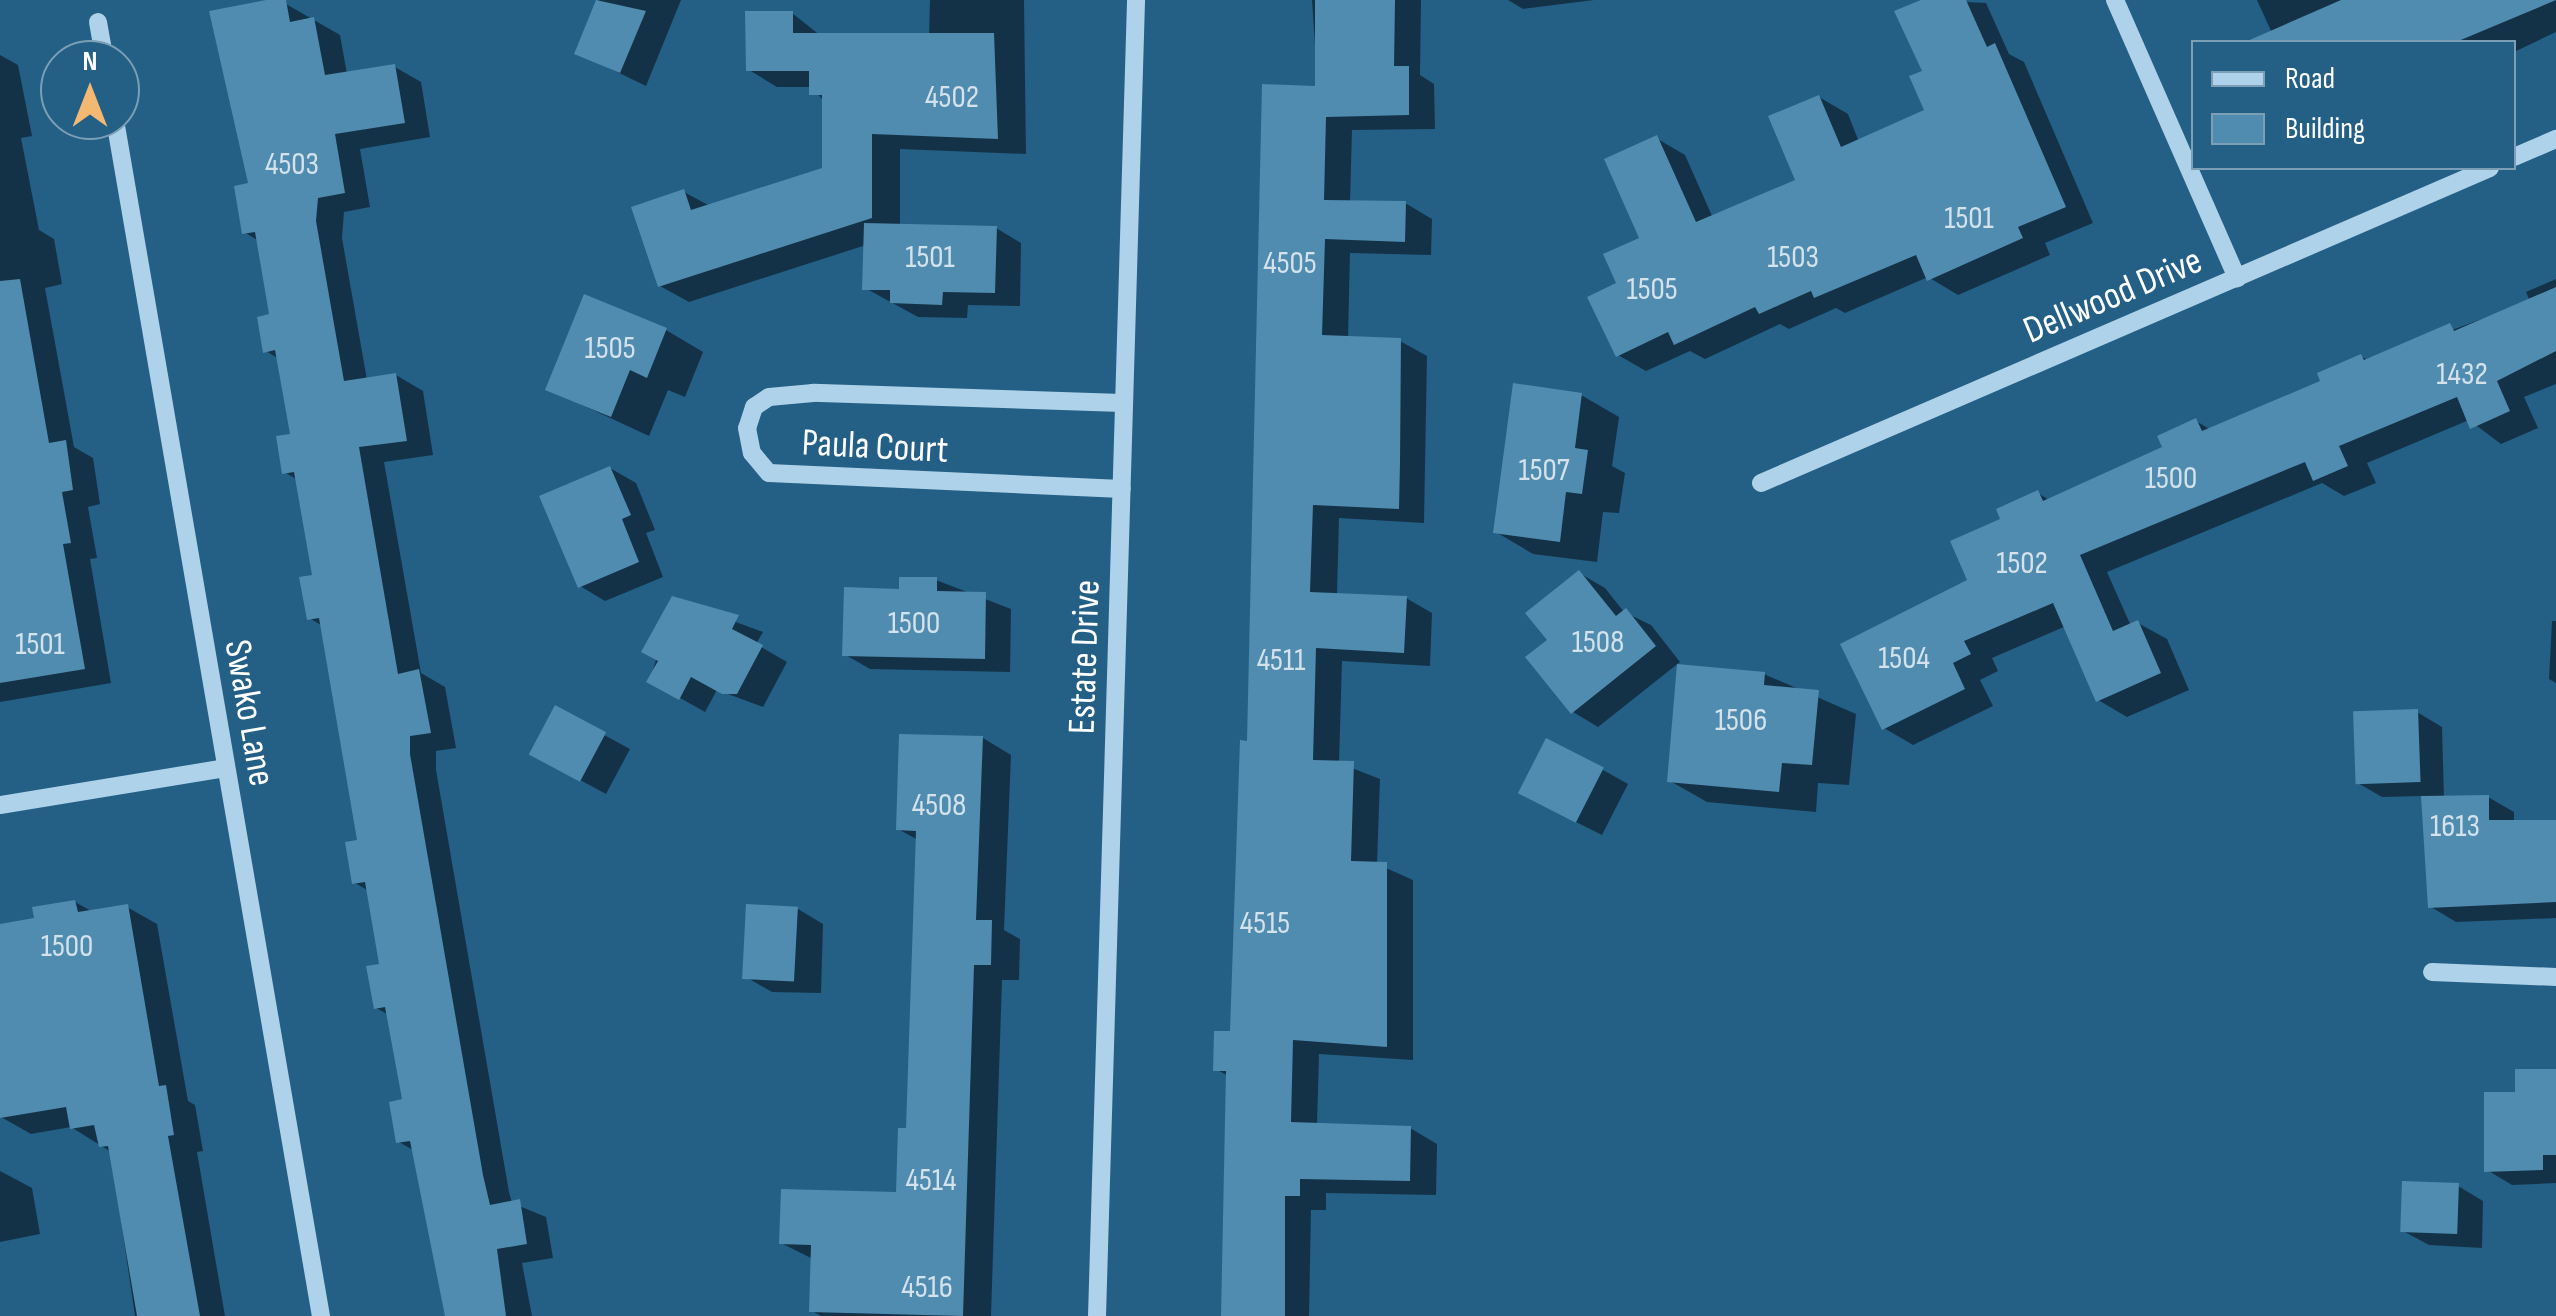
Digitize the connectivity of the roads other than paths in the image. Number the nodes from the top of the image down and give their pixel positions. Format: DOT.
graph roads {
  1 [pos="1136,0"];
  2 [pos="2116,0"];
  3 [pos="98,22"];
  4 [pos="101,40"];
  5 [pos="2556,139"];
  6 [pos="118,140"];
  7 [pos="2516,156"];
  8 [pos="2485,170"];
  9 [pos="2236,278"];
  10 [pos="1122,403"];
  11 [pos="1761,483"];
  12 [pos="1122,489"];
  13 [pos="226,768"];
  14 [pos="0,805"];
  15 [pos="2432,972"];
  16 [pos="2556,977"];
  17 [pos="321,1316"];
  18 [pos="1097,1316"];
  1 -- 10 [label="street, Estate Drive"];
  2 -- 9 [label="street"];
  3 -- 4 [label="street"];
  5 -- 7 [label="street"];
  6 -- 13 [label="street, Swako Lane"];
  8 -- 9 [label="street, Dellwood Drive"];
  9 -- 11 [label="street, Dellwood Drive"];
  10 -- 12 [label="street, Estate Drive"];
  10 -- 12 [label="street, Paula Court"];
  12 -- 18 [label="street, Estate Drive"];
  13 -- 14 [label="street"];
  13 -- 17 [label="street, Swako Lane"];
  15 -- 16 [label="street"];
}
